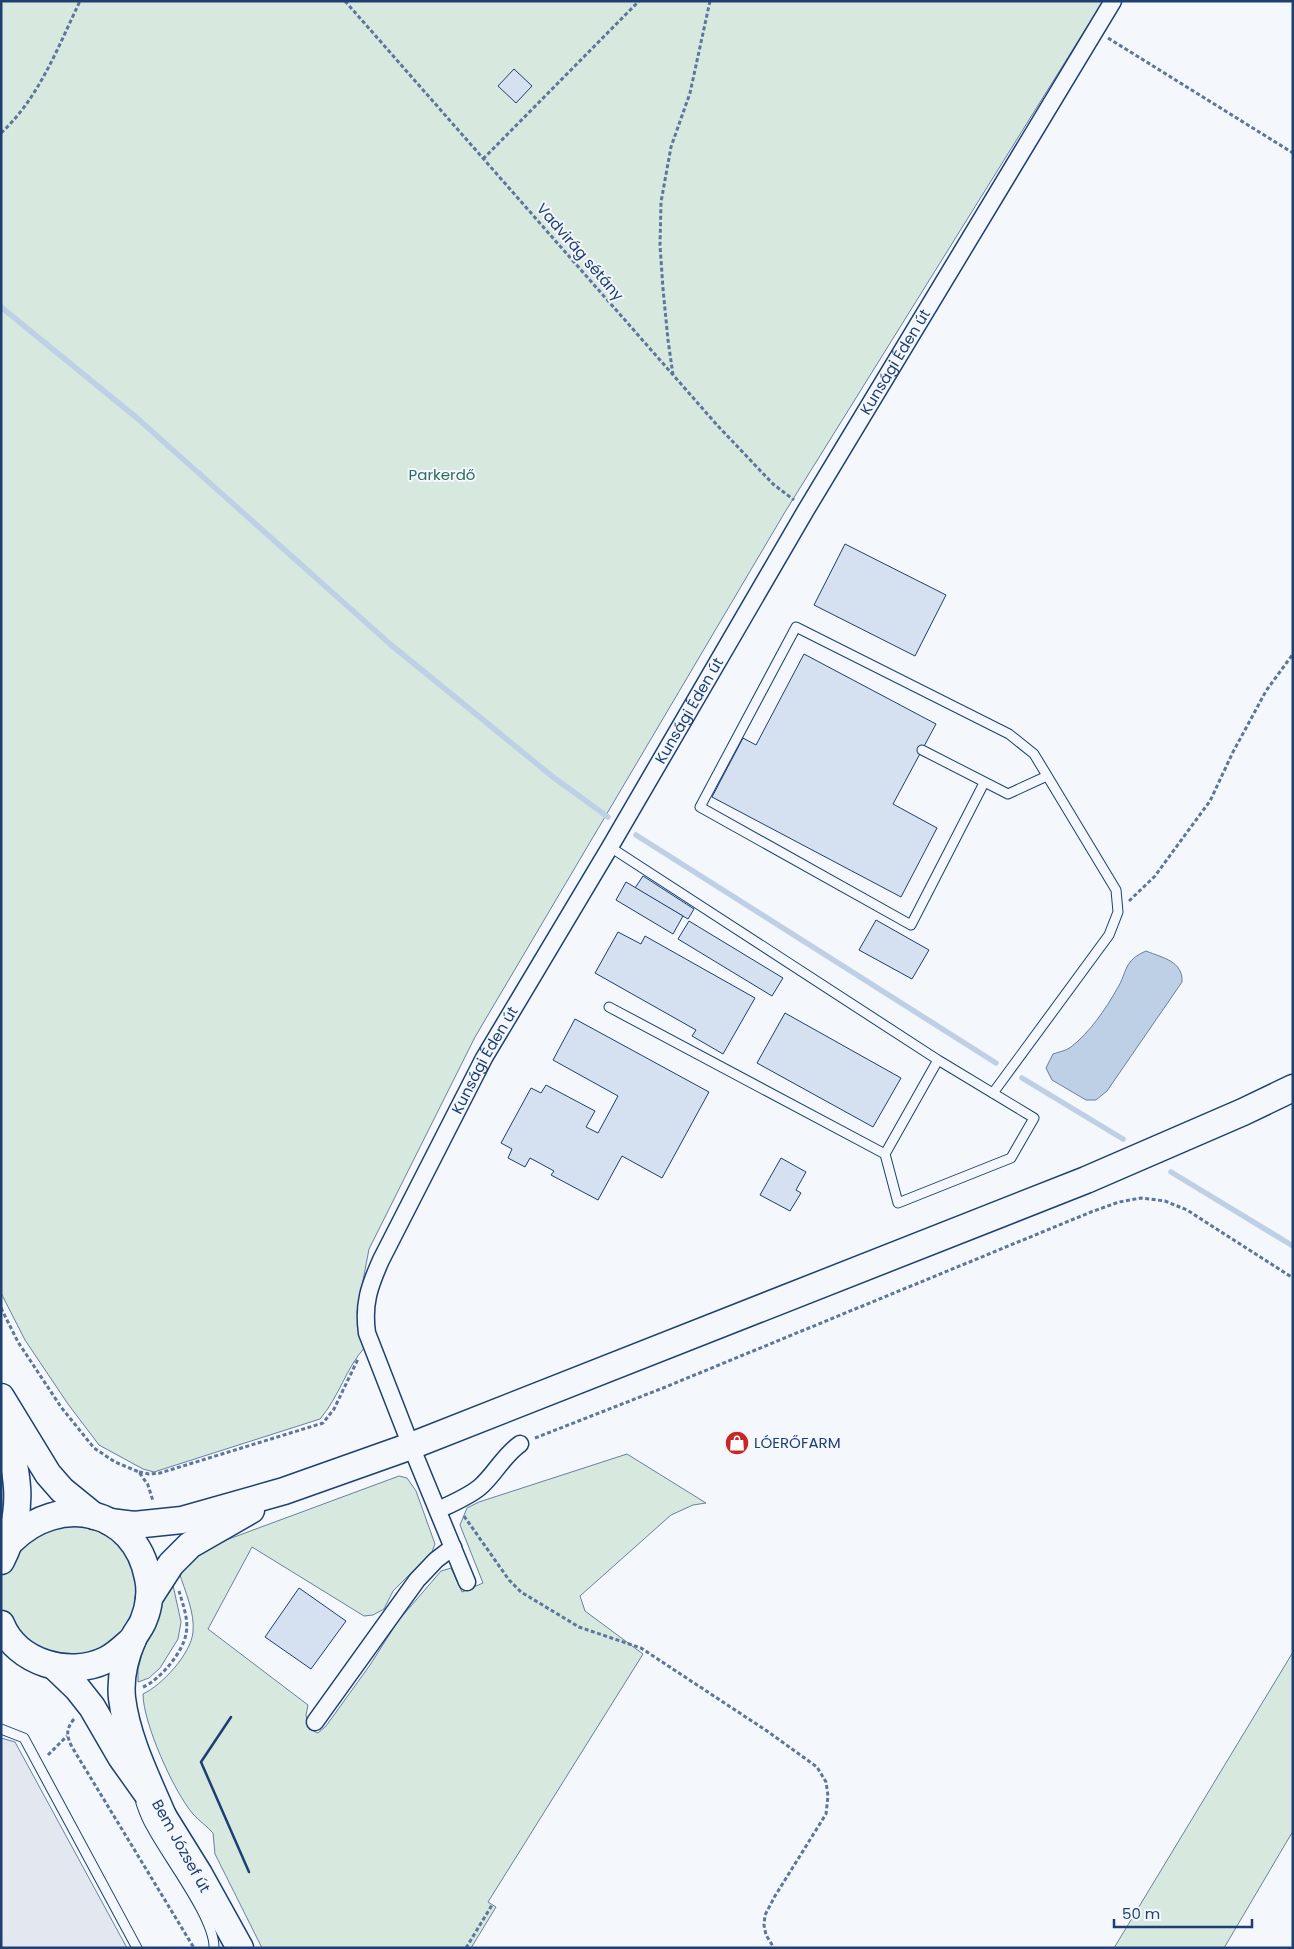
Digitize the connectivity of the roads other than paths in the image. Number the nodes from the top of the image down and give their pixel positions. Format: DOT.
graph roads {
  1 [pos="1113,1"];
  2 [pos="922,750"];
  3 [pos="1048,776"];
  4 [pos="984,783"];
  5 [pos="610,847"];
  6 [pos="609,1007"];
  7 [pos="938,1060"];
  8 [pos="1293,1088"];
  9 [pos="993,1093"];
  10 [pos="885,1154"];
  11 [pos="1,1397"];
  12 [pos="1,1415"];
  13 [pos="520,1444"];
  14 [pos="411,1446"];
  15 [pos="284,1491"];
  16 [pos="438,1510"];
  17 [pos="102,1519"];
  18 [pos="453,1547"];
  19 [pos="6,1551"];
  20 [pos="467,1582"];
  21 [pos="149,1598"];
  22 [pos="1,1624"];
  23 [pos="133,1638"];
  24 [pos="1,1653"];
  25 [pos="28,1655"];
  26 [pos="54,1666"];
  27 [pos="315,1722"];
  28 [pos="1,1729"];
  29 [pos="121,1757"];
  30 [pos="163,1816"];
  31 [pos="137,1948"];
  32 [pos="214,1948"];
  33 [pos="240,1948"];
  1 -- 5 [label="street, Kunsági Éden út"];
  2 -- 4 [label="lane"];
  3 -- 4 [label="lane"];
  3 -- 4 [label="lane"];
  3 -- 9 [label="lane"];
  5 -- 7 [label="lane"];
  5 -- 14 [label="street, Kunsági Éden út"];
  6 -- 10 [label="lane"];
  7 -- 9 [label="lane"];
  7 -- 10 [label="lane"];
  8 -- 14 [label="main road"];
  9 -- 10 [label="lane"];
  11 -- 17 [label="main road"];
  12 -- 19 [label="main road"];
  13 -- 16 [label="street"];
  14 -- 15 [label="main road"];
  14 -- 16 [label="street, Kunsági Éden út"];
  15 -- 17 [label="main road"];
  15 -- 21 [label="main road"];
  16 -- 18 [label="street, Kunsági Éden út"];
  17 -- 19 [label="main road"];
  17 -- 21 [label="main road"];
  18 -- 20 [label="street, Kunsági Éden út"];
  18 -- 27 [label="street"];
  21 -- 23 [label="main road"];
  22 -- 25 [label="main road"];
  23 -- 26 [label="main road"];
  23 -- 30 [label="main road"];
  24 -- 25 [label="main road"];
  25 -- 26 [label="main road"];
  26 -- 29 [label="main road"];
  28 -- 31 [label="lane"];
  29 -- 30 [label="main road"];
  29 -- 32 [label="lane, Bem József út"];
  30 -- 33 [label="main road"];
}
